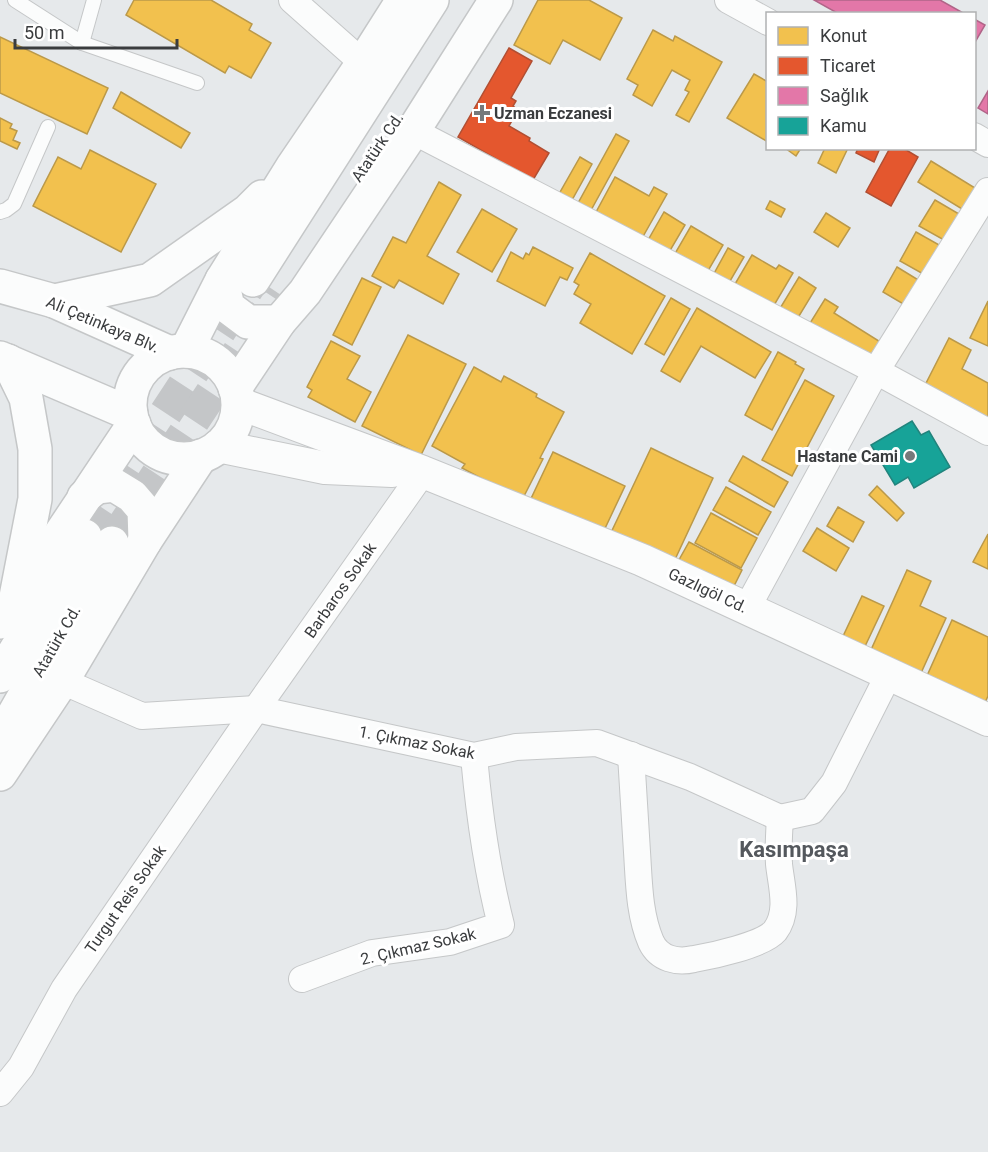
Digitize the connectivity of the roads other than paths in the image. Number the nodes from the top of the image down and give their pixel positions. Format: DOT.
graph roads {
  1 [pos="15,0"];
  2 [pos="94,0"];
  3 [pos="292,0"];
  4 [pos="432,0"];
  5 [pos="476,0"];
  6 [pos="496,0"];
  7 [pos="728,0"];
  8 [pos="399,2"];
  9 [pos="766,21"];
  10 [pos="82,43"];
  11 [pos="363,63"];
  12 [pos="197,83"];
  13 [pos="48,127"];
  14 [pos="413,131"];
  15 [pos="292,166"];
  16 [pos="988,191"];
  17 [pos="0,212"];
  18 [pos="0,286"];
  19 [pos="258,294"];
  20 [pos="54,301"];
  21 [pos="178,352"];
  22 [pos="4,359"];
  23 [pos="876,371"];
  24 [pos="236,396"];
  25 [pos="133,419"];
  26 [pos="988,432"];
  27 [pos="209,451"];
  28 [pos="423,472"];
  29 [pos="84,497"];
  30 [pos="145,542"];
  31 [pos="747,608"];
  32 [pos="7,612"];
  33 [pos="889,674"];
  34 [pos="0,676"];
  35 [pos="62,681"];
  36 [pos="256,709"];
  37 [pos="988,720"];
  38 [pos="0,738"];
  39 [pos="474,756"];
  40 [pos="631,756"];
  41 [pos="0,774"];
  42 [pos="780,818"];
  43 [pos="302,979"];
  44 [pos="0,1093"];
  1 -- 10 [label="lane"];
  2 -- 10 [label="lane"];
  3 -- 11 [label="street"];
  4 -- 19 [label="main road, Atatürk Cd."];
  5 -- 19 [label="main road, Atatürk Cd."];
  6 -- 14 [label="main road"];
  7 -- 9 [label="street"];
  8 -- 11 [label="main road"];
  10 -- 12 [label="lane"];
  11 -- 15 [label="main road"];
  13 -- 17 [label="lane"];
  14 -- 19 [label="main road"];
  14 -- 23 [label="street"];
  15 -- 19 [label="main road"];
  15 -- 20 [label="main road"];
  16 -- 23 [label="street"];
  18 -- 20 [label="main road, Ali Çetinkaya Blv."];
  19 -- 21 [label="main road"];
  19 -- 24 [label="main road"];
  20 -- 21 [label="main road, Ali Çetinkaya Blv."];
  21 -- 24 [label="main road"];
  21 -- 25 [label="main road"];
  22 -- 25 [label="main road"];
  22 -- 32 [label="main road"];
  23 -- 26 [label="street"];
  23 -- 31 [label="street"];
  24 -- 27 [label="main road"];
  24 -- 28 [label="street, Gazlıgöl Cd."];
  25 -- 27 [label="main road"];
  25 -- 29 [label="main road"];
  27 -- 28 [label="street, Gazlıgöl Cd."];
  27 -- 30 [label="main road"];
  28 -- 31 [label="street, Gazlıgöl Cd."];
  28 -- 36 [label="street, Barbaros Sokak"];
  29 -- 30 [label="main road"];
  29 -- 32 [label="main road"];
  30 -- 35 [label="main road"];
  31 -- 33 [label="street, Gazlıgöl Cd."];
  33 -- 37 [label="street, Gazlıgöl Cd."];
  33 -- 42 [label="street"];
  34 -- 38 [label="main road, Atatürk Cd."];
  35 -- 36 [label="street, 1. Çıkmaz Sokak"];
  35 -- 41 [label="main road"];
  36 -- 39 [label="street, 1. Çıkmaz Sokak"];
  36 -- 44 [label="street, Turgut Reis Sokak"];
  39 -- 40 [label="street, 1. Çıkmaz Sokak"];
  39 -- 43 [label="street, 2. Çıkmaz Sokak"];
  40 -- 42 [label="street, 1. Çıkmaz Sokak"];
  40 -- 42 [label="street"];
}
